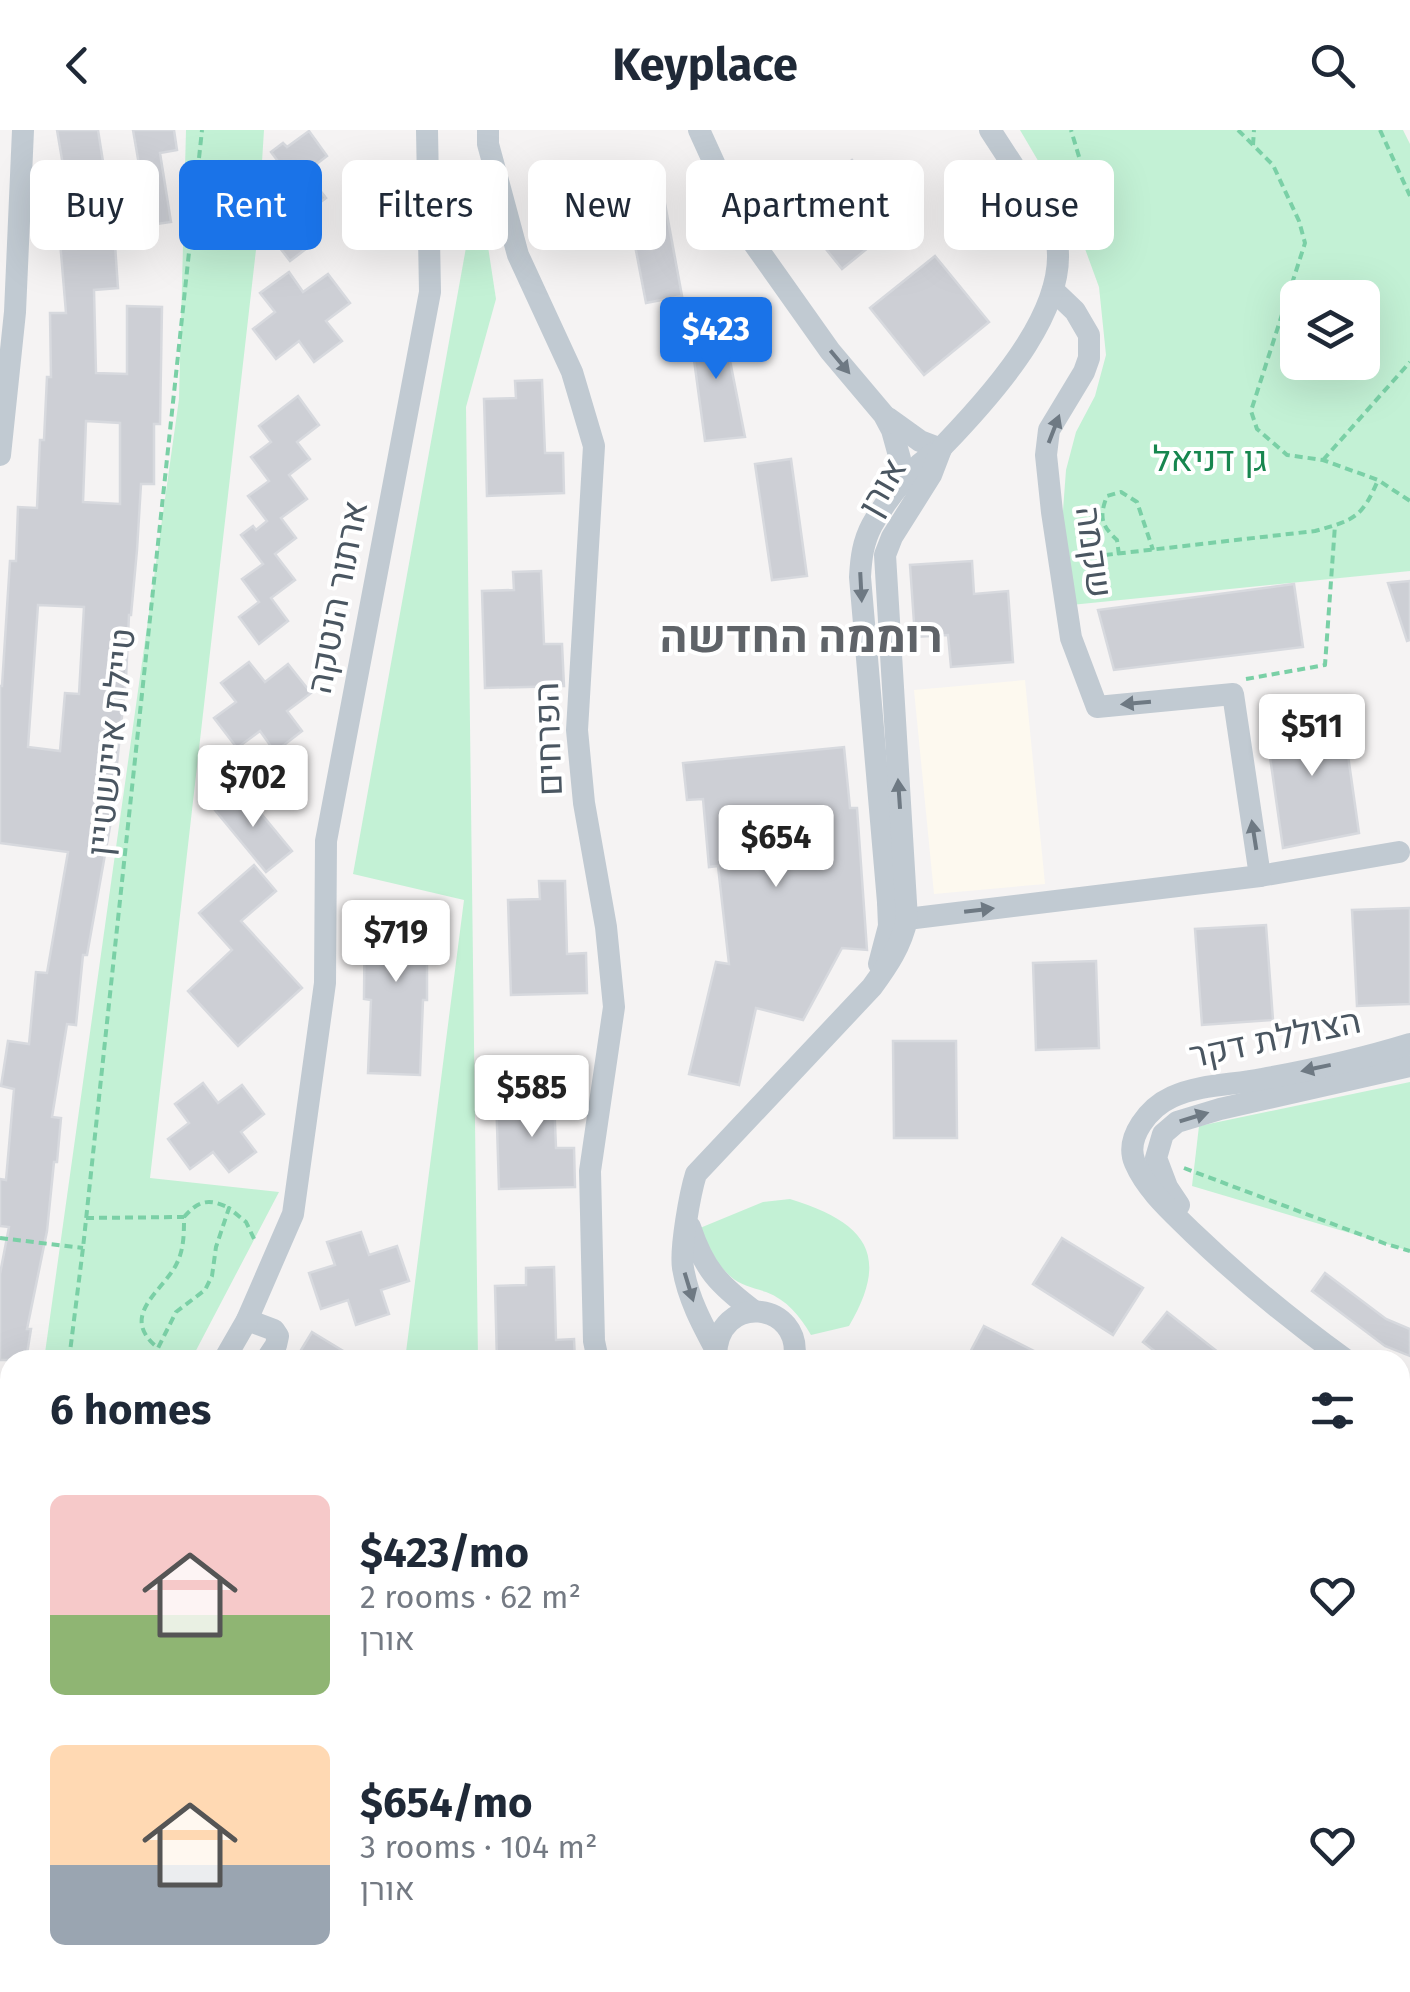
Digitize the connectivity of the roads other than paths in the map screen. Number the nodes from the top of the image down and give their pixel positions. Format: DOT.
graph roads {
  1 [pos="23,130"];
  2 [pos="427,130"];
  3 [pos="488,130"];
  4 [pos="699,130"];
  5 [pos="990,130"];
  6 [pos="1053,290"];
  7 [pos="884,415"];
  8 [pos="1,442"];
  9 [pos="941,449"];
  10 [pos="901,484"];
  11 [pos="1400,852"];
  12 [pos="1260,876"];
  13 [pos="888,902"];
  14 [pos="907,919"];
  15 [pos="872,987"];
  16 [pos="1410,1044"];
  17 [pos="1410,1066"];
  18 [pos="687,1218"];
  19 [pos="1210,1249"];
  20 [pos="754,1311"];
  21 [pos="247,1320"];
  22 [pos="230,1350"];
  23 [pos="272,1350"];
  24 [pos="596,1350"];
  25 [pos="714,1350"];
  26 [pos="717,1350"];
  27 [pos="794,1350"];
  28 [pos="1333,1350"];
  1 -- 8 [label="street"];
  2 -- 21 [label="street, ארתור הנטקה"];
  3 -- 24 [label="street, הפרחים"];
  4 -- 7 [label="street, אורן, one-way"];
  5 -- 6 [label="street"];
  6 -- 9 [label="street"];
  12 -- 6 [label="street, שקמה, one-way"];
  7 -- 9 [label="street, אורן"];
  7 -- 10 [label="street, אורן"];
  9 -- 10 [label="street, אורן"];
  14 -- 9 [label="street, אורן, one-way"];
  10 -- 13 [label="street, אורן, one-way"];
  11 -- 12 [label="street"];
  14 -- 12 [label="street, one-way"];
  13 -- 14 [label="street"];
  13 -- 15 [label="street, אורן"];
  14 -- 15 [label="street, אורן"];
  15 -- 18 [label="street, אורן"];
  16 -- 19 [label="street, הצוללת דקר, one-way"];
  19 -- 17 [label="street, הצוללת דקר, one-way"];
  18 -- 20 [label="street"];
  18 -- 25 [label="street, אורן, one-way"];
  19 -- 28 [label="street, הצוללת דקר"];
  20 -- 26 [label="street"];
  20 -- 27 [label="street"];
  21 -- 22 [label="street, ארתור הנטקה"];
  21 -- 23 [label="street"];
}
